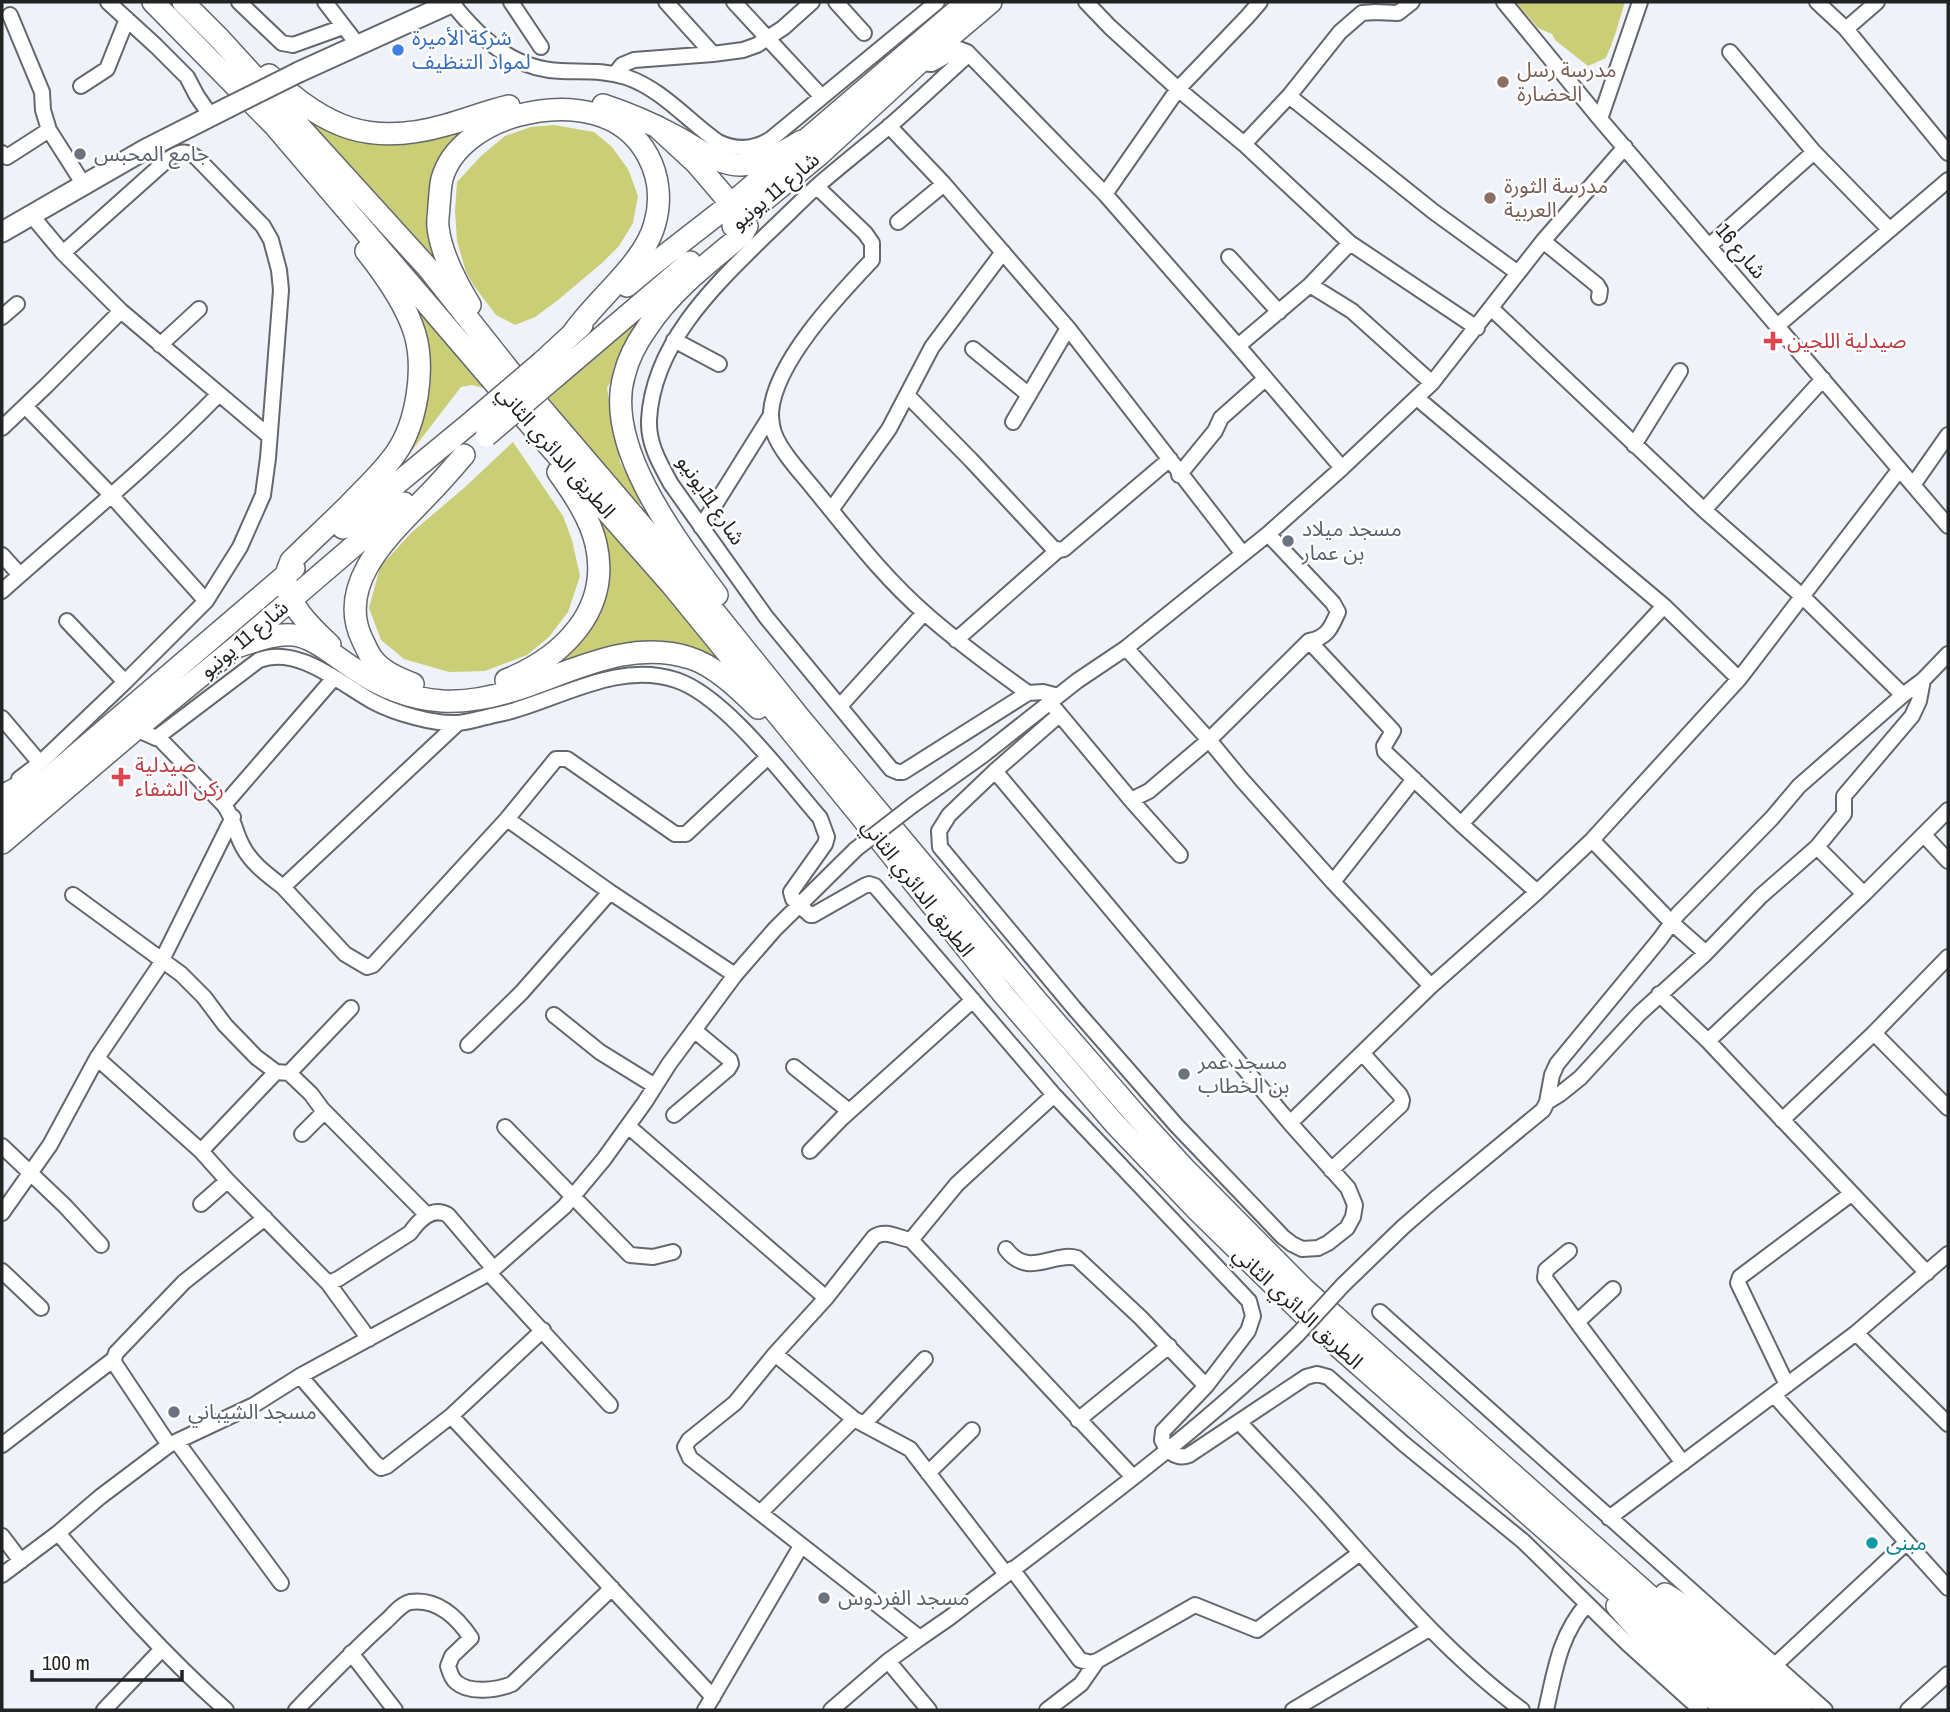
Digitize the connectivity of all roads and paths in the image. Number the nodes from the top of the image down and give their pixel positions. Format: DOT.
graph roads {
  1 [pos="108,2"];
  2 [pos="153,2"];
  3 [pos="185,2"];
  4 [pos="239,2"];
  5 [pos="324,2"];
  6 [pos="452,2"];
  7 [pos="511,2"];
  8 [pos="666,2"];
  9 [pos="734,2"];
  10 [pos="812,2"];
  11 [pos="836,2"];
  12 [pos="937,2"];
  13 [pos="952,2"];
  14 [pos="967,2"];
  15 [pos="991,2"];
  16 [pos="1086,2"];
  17 [pos="1259,2"];
  18 [pos="1412,2"];
  19 [pos="1504,2"];
  20 [pos="1640,2"];
  21 [pos="1817,2"];
  22 [pos="1877,2"];
  23 [pos="10,15"];
  24 [pos="127,19"];
  25 [pos="343,27"];
  26 [pos="936,28"];
  27 [pos="1846,29"];
  28 [pos="864,33"];
  29 [pos="767,40"];
  30 [pos="358,45"];
  31 [pos="541,47"];
  32 [pos="1730,52"];
  33 [pos="713,54"];
  34 [pos="969,54"];
  35 [pos="919,63"];
  36 [pos="615,74"];
  37 [pos="81,86"];
  38 [pos="1178,89"];
  39 [pos="1289,96"];
  40 [pos="822,97"];
  41 [pos="219,112"];
  42 [pos="1600,119"];
  43 [pos="274,125"];
  44 [pos="656,126"];
  45 [pos="889,126"];
  46 [pos="49,130"];
  47 [pos="803,141"];
  48 [pos="1244,144"];
  49 [pos="1625,147"];
  50 [pos="1814,152"];
  51 [pos="1948,153"];
  52 [pos="4,157"];
  53 [pos="1948,180"];
  54 [pos="944,184"];
  55 [pos="84,185"];
  56 [pos="817,187"];
  57 [pos="1105,194"];
  58 [pos="737,211"];
  59 [pos="32,216"];
  60 [pos="898,222"];
  61 [pos="1889,229"];
  62 [pos="2,232"];
  63 [pos="1543,241"];
  64 [pos="1350,243"];
  65 [pos="1709,246"];
  66 [pos="63,253"];
  67 [pos="1003,253"];
  68 [pos="1229,257"];
  69 [pos="1518,273"];
  70 [pos="1310,285"];
  71 [pos="1599,297"];
  72 [pos="17,304"];
  73 [pos="1491,308"];
  74 [pos="200,309"];
  75 [pos="121,311"];
  76 [pos="1279,312"];
  77 [pos="2,317"];
  78 [pos="1777,326"];
  79 [pos="1068,328"];
  80 [pos="1476,328"];
  81 [pos="573,333"];
  82 [pos="674,340"];
  83 [pos="160,345"];
  84 [pos="1238,346"];
  85 [pos="972,349"];
  86 [pos="719,365"];
  87 [pos="549,369"];
  88 [pos="1680,371"];
  89 [pos="1265,379"];
  90 [pos="1823,379"];
  91 [pos="1432,383"];
  92 [pos="219,394"];
  93 [pos="907,395"];
  94 [pos="1029,395"];
  95 [pos="1417,398"];
  96 [pos="25,406"];
  97 [pos="771,415"];
  98 [pos="528,422"];
  99 [pos="1013,422"];
  100 [pos="2,428"];
  101 [pos="480,428"];
  102 [pos="1948,435"];
  103 [pos="270,436"];
  104 [pos="1634,445"];
  105 [pos="464,455"];
  106 [pos="1170,459"];
  107 [pos="1342,468"];
  108 [pos="1899,470"];
  109 [pos="596,471"];
  110 [pos="1180,475"];
  111 [pos="1913,485"];
  112 [pos="111,495"];
  113 [pos="831,510"];
  114 [pos="1704,510"];
  115 [pos="1948,526"];
  116 [pos="701,527"];
  117 [pos="1268,534"];
  118 [pos="1058,550"];
  119 [pos="1243,554"];
  120 [pos="2,555"];
  121 [pos="20,575"];
  122 [pos="286,575"];
  123 [pos="2,592"];
  124 [pos="1803,597"];
  125 [pos="291,600"];
  126 [pos="206,601"];
  127 [pos="1664,606"];
  128 [pos="924,613"];
  129 [pos="67,621"];
  130 [pos="956,640"];
  131 [pos="1309,641"];
  132 [pos="236,647"];
  133 [pos="1126,648"];
  134 [pos="1948,654"];
  135 [pos="354,669"];
  136 [pos="334,678"];
  137 [pos="1739,679"];
  138 [pos="1923,680"];
  139 [pos="125,682"];
  140 [pos="1028,693"];
  141 [pos="1903,695"];
  142 [pos="1056,705"];
  143 [pos="839,706"];
  144 [pos="2,718"];
  145 [pos="1876,720"];
  146 [pos="457,724"];
  147 [pos="135,729"];
  148 [pos="158,737"];
  149 [pos="1209,740"];
  150 [pos="1893,740"];
  151 [pos="826,748"];
  152 [pos="768,757"];
  153 [pos="73,758"];
  154 [pos="40,763"];
  155 [pos="995,771"];
  156 [pos="1414,779"];
  157 [pos="2,794"];
  158 [pos="1131,800"];
  159 [pos="1948,810"];
  160 [pos="228,811"];
  161 [pos="2,818"];
  162 [pos="507,819"];
  163 [pos="863,819"];
  164 [pos="1461,824"];
  165 [pos="1924,835"];
  166 [pos="1592,840"];
  167 [pos="2,843"];
  168 [pos="1817,847"];
  169 [pos="1181,855"];
  170 [pos="1948,861"];
  171 [pos="1333,882"];
  172 [pos="283,887"];
  173 [pos="610,892"];
  174 [pos="1537,892"];
  175 [pos="1864,894"];
  176 [pos="73,895"];
  177 [pos="800,906"];
  178 [pos="1672,922"];
  179 [pos="1706,953"];
  180 [pos="1948,957"];
  181 [pos="161,959"];
  182 [pos="735,975"];
  183 [pos="1431,986"];
  184 [pos="1660,994"];
  185 [pos="973,1000"];
  186 [pos="351,1008"];
  187 [pos="554,1015"];
  188 [pos="694,1030"];
  189 [pos="1874,1033"];
  190 [pos="1708,1041"];
  191 [pos="468,1045"];
  192 [pos="1363,1054"];
  193 [pos="97,1058"];
  194 [pos="794,1067"];
  195 [pos="283,1072"];
  196 [pos="655,1086"];
  197 [pos="1054,1095"];
  198 [pos="1547,1102"];
  199 [pos="1948,1108"];
  200 [pos="322,1109"];
  201 [pos="849,1111"];
  202 [pos="674,1115"];
  203 [pos="1782,1120"];
  204 [pos="1290,1123"];
  205 [pos="628,1126"];
  206 [pos="505,1127"];
  207 [pos="302,1134"];
  208 [pos="2,1146"];
  209 [pos="201,1151"];
  210 [pos="810,1151"];
  211 [pos="1331,1170"];
  212 [pos="31,1173"];
  213 [pos="226,1179"];
  214 [pos="1851,1194"];
  215 [pos="573,1196"];
  216 [pos="201,1204"];
  217 [pos="2,1213"];
  218 [pos="427,1215"];
  219 [pos="265,1218"];
  220 [pos="911,1240"];
  221 [pos="101,1245"];
  222 [pos="1006,1249"];
  223 [pos="1569,1251"];
  224 [pos="673,1252"];
  225 [pos="1948,1254"];
  226 [pos="2,1270"];
  227 [pos="492,1271"];
  228 [pos="1927,1273"];
  229 [pos="328,1283"];
  230 [pos="1613,1289"];
  231 [pos="826,1298"];
  232 [pos="41,1308"];
  233 [pos="1380,1312"];
  234 [pos="1577,1322"];
  235 [pos="542,1330"];
  236 [pos="1856,1333"];
  237 [pos="369,1339"];
  238 [pos="1169,1346"];
  239 [pos="775,1354"];
  240 [pos="114,1359"];
  241 [pos="925,1359"];
  242 [pos="300,1376"];
  243 [pos="1787,1385"];
  244 [pos="1206,1386"];
  245 [pos="1774,1395"];
  246 [pos="610,1405"];
  247 [pos="450,1416"];
  248 [pos="1078,1420"];
  249 [pos="859,1422"];
  250 [pos="1239,1422"];
  251 [pos="1948,1424"];
  252 [pos="972,1430"];
  253 [pos="173,1444"];
  254 [pos="2,1445"];
  255 [pos="1169,1450"];
  256 [pos="1683,1463"];
  257 [pos="928,1473"];
  258 [pos="1133,1477"];
  259 [pos="761,1513"];
  260 [pos="1609,1518"];
  261 [pos="58,1533"];
  262 [pos="2,1536"];
  263 [pos="1906,1543"];
  264 [pos="801,1546"];
  265 [pos="1360,1553"];
  266 [pos="21,1560"];
  267 [pos="1009,1572"];
  268 [pos="2,1575"];
  269 [pos="1597,1575"];
  270 [pos="1630,1578"];
  271 [pos="281,1583"];
  272 [pos="612,1588"];
  273 [pos="1948,1588"];
  274 [pos="1587,1604"];
  275 [pos="1429,1629"];
  276 [pos="920,1638"];
  277 [pos="162,1649"];
  278 [pos="351,1653"];
  279 [pos="888,1661"];
  280 [pos="1097,1661"];
  281 [pos="1775,1665"];
  282 [pos="1948,1674"];
  283 [pos="713,1697"];
  284 [pos="104,1710"];
  285 [pos="226,1710"];
  286 [pos="296,1710"];
  287 [pos="395,1710"];
  288 [pos="705,1710"];
  289 [pos="831,1710"];
  290 [pos="929,1710"];
  291 [pos="1047,1710"];
  292 [pos="1293,1710"];
  293 [pos="1522,1710"];
  294 [pos="1546,1710"];
  295 [pos="1701,1710"];
  296 [pos="1727,1710"];
  297 [pos="1750,1710"];
  298 [pos="1778,1710"];
  299 [pos="1802,1710"];
  300 [pos="1825,1710"];
  301 [pos="1908,1710"];
  1 -- 24 [label="street"];
  2 -- 43 [label="highway, الطريق الدائري الثاني"];
  3 -- 44 [label="highway"];
  3 -- 109 [label="highway, الطريق الدائري الثاني"];
  4 -- 25 [label="street"];
  5 -- 25 [label="street"];
  6 -- 30 [label="main road"];
  6 -- 36 [label="street"];
  7 -- 31 [label="street"];
  8 -- 33 [label="street"];
  9 -- 29 [label="street"];
  10 -- 29 [label="street"];
  11 -- 28 [label="street"];
  12 -- 40 [label="street"];
  13 -- 26 [label="highway"];
  14 -- 26 [label="highway, شارع 11 يونيو"];
  15 -- 35 [label="highway, شارع 11 يونيو"];
  16 -- 38 [label="street"];
  17 -- 38 [label="street"];
  18 -- 39 [label="street"];
  19 -- 42 [label="street, شارع 16"];
  20 -- 42 [label="street"];
  21 -- 27 [label="street"];
  22 -- 27 [label="street"];
  23 -- 46 [label="street"];
  24 -- 37 [label="street"];
  24 -- 41 [label="street"];
  25 -- 30 [label="street"];
  26 -- 47 [label="highway, شارع 11 يونيو"];
  27 -- 51 [label="street"];
  29 -- 33 [label="street"];
  29 -- 40 [label="street"];
  30 -- 41 [label="main road, bridge"];
  32 -- 50 [label="street"];
  33 -- 36 [label="street"];
  34 -- 35 [label="street"];
  34 -- 45 [label="street, شارع 11يونيو"];
  34 -- 57 [label="street"];
  35 -- 58 [label="highway, شارع 11 يونيو"];
  36 -- 40 [label="street"];
  38 -- 48 [label="street"];
  38 -- 57 [label="street"];
  39 -- 48 [label="street"];
  39 -- 69 [label="street"];
  41 -- 55 [label="main road"];
  42 -- 49 [label="street, شارع 16"];
  43 -- 98 [label="highway, الطريق الدائري الثاني"];
  43 -- 122 [label="highway"];
  44 -- 47 [label="highway"];
  44 -- 58 [label="highway"];
  45 -- 54 [label="street"];
  45 -- 56 [label="street, شارع 11يونيو"];
  46 -- 52 [label="street"];
  46 -- 55 [label="street"];
  47 -- 58 [label="highway, شارع 11 يونيو"];
  48 -- 64 [label="street"];
  49 -- 63 [label="street"];
  49 -- 65 [label="street, شارع 16"];
  50 -- 61 [label="street"];
  50 -- 65 [label="street"];
  53 -- 61 [label="street"];
  54 -- 60 [label="street"];
  54 -- 67 [label="street"];
  55 -- 59 [label="main road"];
  56 -- 82 [label="street, شارع 11يونيو"];
  56 -- 97 [label="street"];
  57 -- 84 [label="street"];
  58 -- 81 [label="highway, شارع 11 يونيو"];
  58 -- 87 [label="highway, شارع 11 يونيو"];
  58 -- 151 [label="highway"];
  59 -- 62 [label="main road"];
  59 -- 66 [label="street"];
  61 -- 78 [label="street"];
  63 -- 69 [label="street"];
  63 -- 71 [label="street"];
  64 -- 70 [label="street"];
  64 -- 80 [label="street"];
  65 -- 78 [label="street, شارع 16"];
  66 -- 75 [label="street"];
  66 -- 103 [label="street"];
  67 -- 79 [label="street"];
  67 -- 93 [label="street"];
  68 -- 76 [label="street"];
  69 -- 73 [label="street"];
  70 -- 76 [label="street"];
  70 -- 91 [label="street"];
  72 -- 77 [label="street"];
  73 -- 80 [label="street"];
  73 -- 104 [label="street"];
  74 -- 83 [label="street"];
  75 -- 83 [label="street"];
  75 -- 96 [label="street"];
  76 -- 84 [label="street"];
  78 -- 90 [label="street, شارع 16"];
  79 -- 94 [label="street"];
  79 -- 106 [label="street"];
  80 -- 91 [label="street"];
  81 -- 87 [label="highway, شارع 11 يونيو"];
  81 -- 109 [label="highway"];
  82 -- 86 [label="street"];
  82 -- 116 [label="street, شارع 11يونيو"];
  83 -- 92 [label="street"];
  84 -- 89 [label="street"];
  85 -- 94 [label="street"];
  87 -- 101 [label="highway, bridge"];
  88 -- 104 [label="street"];
  89 -- 107 [label="street"];
  89 -- 110 [label="street"];
  90 -- 108 [label="street, شارع 16"];
  90 -- 114 [label="street"];
  91 -- 95 [label="street"];
  92 -- 103 [label="street"];
  92 -- 112 [label="street"];
  93 -- 113 [label="street"];
  93 -- 118 [label="street"];
  94 -- 99 [label="street"];
  95 -- 107 [label="street"];
  95 -- 127 [label="street"];
  96 -- 100 [label="street"];
  96 -- 112 [label="street"];
  97 -- 113 [label="street"];
  97 -- 116 [label="street"];
  98 -- 105 [label="highway"];
  98 -- 163 [label="highway, الطريق الدائري الثاني"];
  101 -- 105 [label="highway, شارع 11 يونيو"];
  101 -- 122 [label="highway, شارع 11 يونيو"];
  102 -- 111 [label="street"];
  103 -- 126 [label="street"];
  104 -- 114 [label="street"];
  105 -- 125 [label="highway, شارع 11 يونيو"];
  106 -- 110 [label="street"];
  106 -- 118 [label="street"];
  107 -- 117 [label="street"];
  108 -- 111 [label="street, شارع 16"];
  108 -- 124 [label="street"];
  109 -- 151 [label="highway, الطريق الدائري الثاني"];
  110 -- 119 [label="street"];
  111 -- 115 [label="street, شارع 16"];
  112 -- 121 [label="street"];
  112 -- 126 [label="street"];
  113 -- 128 [label="street"];
  114 -- 124 [label="street"];
  116 -- 143 [label="street, شارع 11يونيو"];
  117 -- 119 [label="street"];
  117 -- 131 [label="street"];
  118 -- 130 [label="street"];
  119 -- 133 [label="street"];
  120 -- 121 [label="street"];
  121 -- 123 [label="street"];
  122 -- 125 [label="highway"];
  122 -- 153 [label="highway, شارع 11 يونيو"];
  124 -- 137 [label="street"];
  124 -- 141 [label="street"];
  125 -- 132 [label="highway, شارع 11 يونيو"];
  125 -- 135 [label="highway"];
  126 -- 139 [label="street"];
  127 -- 137 [label="street"];
  127 -- 164 [label="street"];
  128 -- 130 [label="street"];
  128 -- 143 [label="street"];
  129 -- 139 [label="street"];
  130 -- 140 [label="street"];
  131 -- 149 [label="street"];
  131 -- 156 [label="street"];
  132 -- 135 [label="highway"];
  132 -- 147 [label="highway, شارع 11 يونيو"];
  133 -- 142 [label="street"];
  133 -- 149 [label="street"];
  134 -- 138 [label="street"];
  135 -- 163 [label="highway"];
  136 -- 146 [label="street"];
  136 -- 148 [label="street"];
  136 -- 160 [label="street"];
  137 -- 166 [label="street"];
  138 -- 141 [label="street"];
  138 -- 150 [label="street"];
  139 -- 154 [label="street"];
  140 -- 142 [label="street"];
  140 -- 143 [label="street, شارع 11يونيو"];
  141 -- 145 [label="street"];
  142 -- 155 [label="street"];
  142 -- 158 [label="street"];
  142 -- 177 [label="street, bridge"];
  144 -- 154 [label="street"];
  145 -- 150 [label="street"];
  145 -- 178 [label="street"];
  146 -- 152 [label="street"];
  146 -- 172 [label="street"];
  147 -- 148 [label="street"];
  147 -- 167 [label="highway, شارع 11 يونيو"];
  148 -- 160 [label="street"];
  149 -- 158 [label="street"];
  149 -- 171 [label="street"];
  150 -- 168 [label="street"];
  151 -- 270 [label="highway, الطريق الدائري الثاني"];
  152 -- 162 [label="street"];
  152 -- 177 [label="street"];
  153 -- 157 [label="highway"];
  153 -- 161 [label="highway, شارع 11 يونيو"];
  154 -- 157 [label="street"];
  155 -- 204 [label="street"];
  155 -- 211 [label="street"];
  156 -- 164 [label="street"];
  156 -- 171 [label="street"];
  158 -- 169 [label="street"];
  159 -- 165 [label="street"];
  160 -- 172 [label="street"];
  160 -- 181 [label="street"];
  162 -- 172 [label="street"];
  162 -- 173 [label="street"];
  163 -- 269 [label="highway, الطريق الدائري الثاني"];
  164 -- 174 [label="street"];
  165 -- 170 [label="street"];
  165 -- 175 [label="street"];
  166 -- 174 [label="street"];
  166 -- 178 [label="street"];
  168 -- 175 [label="street"];
  168 -- 179 [label="street"];
  171 -- 183 [label="street"];
  173 -- 182 [label="street"];
  173 -- 191 [label="street"];
  174 -- 183 [label="street"];
  175 -- 190 [label="street"];
  176 -- 181 [label="street"];
  177 -- 182 [label="street"];
  177 -- 185 [label="street"];
  178 -- 179 [label="street"];
  178 -- 198 [label="street"];
  179 -- 184 [label="street"];
  180 -- 189 [label="street"];
  181 -- 193 [label="street"];
  181 -- 195 [label="street"];
  182 -- 188 [label="street"];
  183 -- 192 [label="street"];
  184 -- 190 [label="street"];
  184 -- 198 [label="street"];
  185 -- 197 [label="street"];
  185 -- 201 [label="street"];
  186 -- 195 [label="street"];
  187 -- 196 [label="street"];
  188 -- 196 [label="street"];
  188 -- 202 [label="street"];
  189 -- 199 [label="street"];
  189 -- 203 [label="street"];
  190 -- 203 [label="street"];
  192 -- 204 [label="street"];
  192 -- 211 [label="street"];
  193 -- 209 [label="street"];
  193 -- 212 [label="street"];
  194 -- 201 [label="street"];
  195 -- 200 [label="street"];
  195 -- 209 [label="street"];
  196 -- 205 [label="street"];
  197 -- 220 [label="street"];
  197 -- 244 [label="street"];
  198 -- 255 [label="street, bridge"];
  200 -- 207 [label="street"];
  200 -- 218 [label="street"];
  201 -- 210 [label="street"];
  203 -- 214 [label="street"];
  204 -- 211 [label="street"];
  205 -- 215 [label="street"];
  205 -- 231 [label="street"];
  206 -- 215 [label="street"];
  208 -- 212 [label="street"];
  209 -- 213 [label="street"];
  212 -- 217 [label="street"];
  212 -- 221 [label="street"];
  213 -- 216 [label="street"];
  213 -- 219 [label="street"];
  214 -- 228 [label="street"];
  214 -- 243 [label="street"];
  215 -- 224 [label="street"];
  215 -- 227 [label="street"];
  218 -- 227 [label="street"];
  218 -- 229 [label="street"];
  219 -- 229 [label="street"];
  219 -- 240 [label="street"];
  220 -- 231 [label="street"];
  220 -- 248 [label="street"];
  222 -- 238 [label="street"];
  223 -- 234 [label="street"];
  225 -- 228 [label="street"];
  226 -- 232 [label="street"];
  227 -- 235 [label="street"];
  227 -- 237 [label="street"];
  228 -- 236 [label="street"];
  229 -- 237 [label="street"];
  230 -- 234 [label="street"];
  231 -- 239 [label="street"];
  233 -- 260 [label="street"];
  234 -- 256 [label="street"];
  235 -- 246 [label="street"];
  235 -- 247 [label="street"];
  236 -- 243 [label="street"];
  236 -- 251 [label="street"];
  237 -- 242 [label="street"];
  238 -- 244 [label="street"];
  238 -- 248 [label="street"];
  239 -- 249 [label="street"];
  239 -- 259 [label="street"];
  240 -- 253 [label="street"];
  240 -- 254 [label="street"];
  241 -- 249 [label="street"];
  242 -- 247 [label="street"];
  242 -- 253 [label="street"];
  243 -- 245 [label="street"];
  244 -- 255 [label="street"];
  245 -- 256 [label="street"];
  245 -- 263 [label="street"];
  247 -- 272 [label="street"];
  248 -- 258 [label="street"];
  249 -- 257 [label="street"];
  249 -- 259 [label="street"];
  250 -- 255 [label="street"];
  250 -- 265 [label="street"];
  250 -- 274 [label="street"];
  252 -- 257 [label="street"];
  253 -- 261 [label="street"];
  253 -- 271 [label="street"];
  255 -- 258 [label="street"];
  256 -- 260 [label="street"];
  257 -- 267 [label="street"];
  258 -- 267 [label="street"];
  259 -- 264 [label="street"];
  260 -- 281 [label="street"];
  261 -- 266 [label="street"];
  261 -- 277 [label="street"];
  262 -- 266 [label="street"];
  263 -- 273 [label="street"];
  263 -- 281 [label="street"];
  264 -- 276 [label="street"];
  264 -- 283 [label="street"];
  265 -- 275 [label="street"];
  265 -- 280 [label="street"];
  266 -- 268 [label="street"];
  267 -- 276 [label="street"];
  267 -- 280 [label="street"];
  269 -- 296 [label="highway"];
  269 -- 297 [label="highway, الطريق الدائري الثاني"];
  270 -- 298 [label="highway, الطريق الدائري الثاني"];
  270 -- 299 [label="highway"];
  272 -- 278 [label="street"];
  272 -- 283 [label="street"];
  274 -- 294 [label="street"];
  274 -- 295 [label="street"];
  275 -- 292 [label="street"];
  275 -- 293 [label="street"];
  276 -- 279 [label="street"];
  277 -- 284 [label="street"];
  277 -- 285 [label="street"];
  278 -- 286 [label="street"];
  278 -- 287 [label="street"];
  279 -- 289 [label="street"];
  279 -- 290 [label="street"];
  280 -- 291 [label="street"];
  281 -- 300 [label="street"];
  282 -- 301 [label="street"];
  283 -- 288 [label="street"];
}
